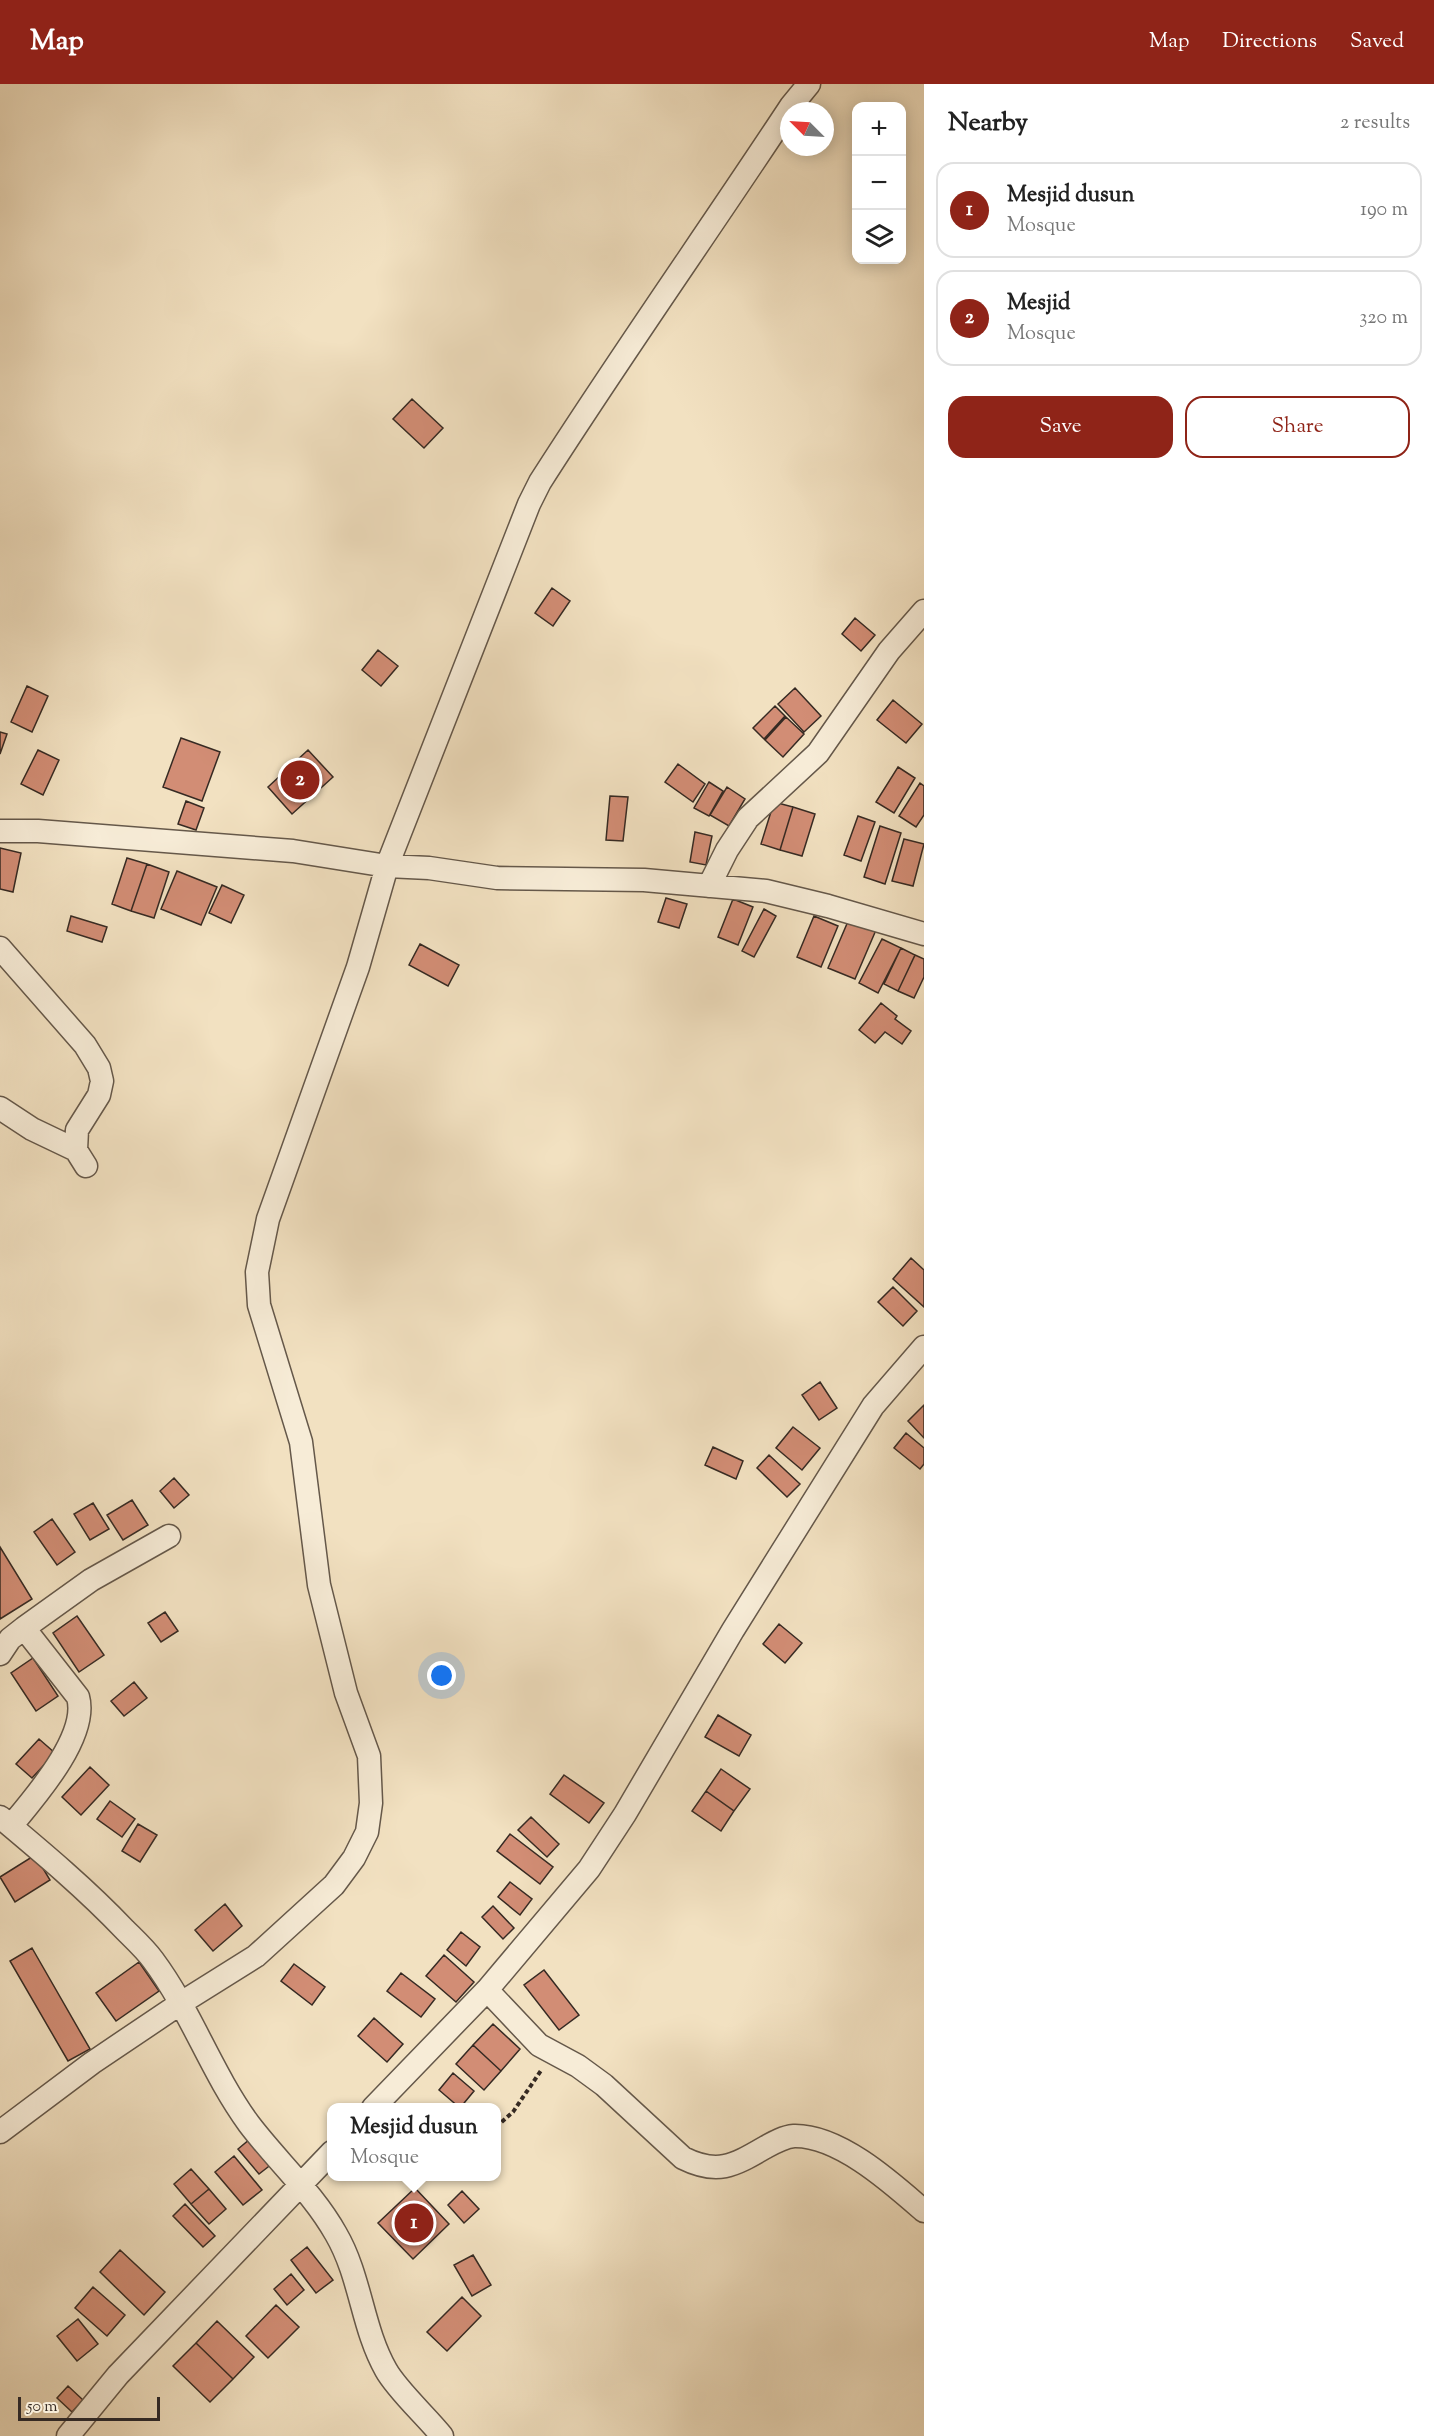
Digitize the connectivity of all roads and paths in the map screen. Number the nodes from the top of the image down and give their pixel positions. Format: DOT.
graph roads {
  1 [pos="809,84"];
  2 [pos="924,611"];
  3 [pos="0,831"];
  4 [pos="387,866"];
  5 [pos="709,886"];
  6 [pos="924,934"];
  7 [pos="0,948"];
  8 [pos="0,1108"];
  9 [pos="924,1347"];
  10 [pos="169,1536"];
  11 [pos="24,1628"];
  12 [pos="0,1654"];
  13 [pos="5,1822"];
  14 [pos="488,1990"];
  15 [pos="181,2002"];
  16 [pos="553,2054"];
  17 [pos="379,2103"];
  18 [pos="501,2123"];
  19 [pos="0,2132"];
  20 [pos="327,2157"];
  21 [pos="302,2184"];
  22 [pos="924,2211"];
  23 [pos="68,2436"];
  24 [pos="442,2436"];
  1 -- 4 [label="street"];
  2 -- 5 [label="street"];
  3 -- 4 [label="street"];
  4 -- 5 [label="street"];
  4 -- 15 [label="street"];
  5 -- 6 [label="street"];
  7 -- 8 [label="street"];
  9 -- 14 [label="street"];
  10 -- 11 [label="street"];
  11 -- 12 [label="street"];
  11 -- 13 [label="street"];
  13 -- 15 [label="street"];
  14 -- 16 [label="street"];
  14 -- 17 [label="street"];
  15 -- 19 [label="street"];
  15 -- 21 [label="street"];
  16 -- 18 [label="path"];
  16 -- 22 [label="street"];
  20 -- 21 [label="street"];
  21 -- 23 [label="street"];
  21 -- 24 [label="street"];
}
